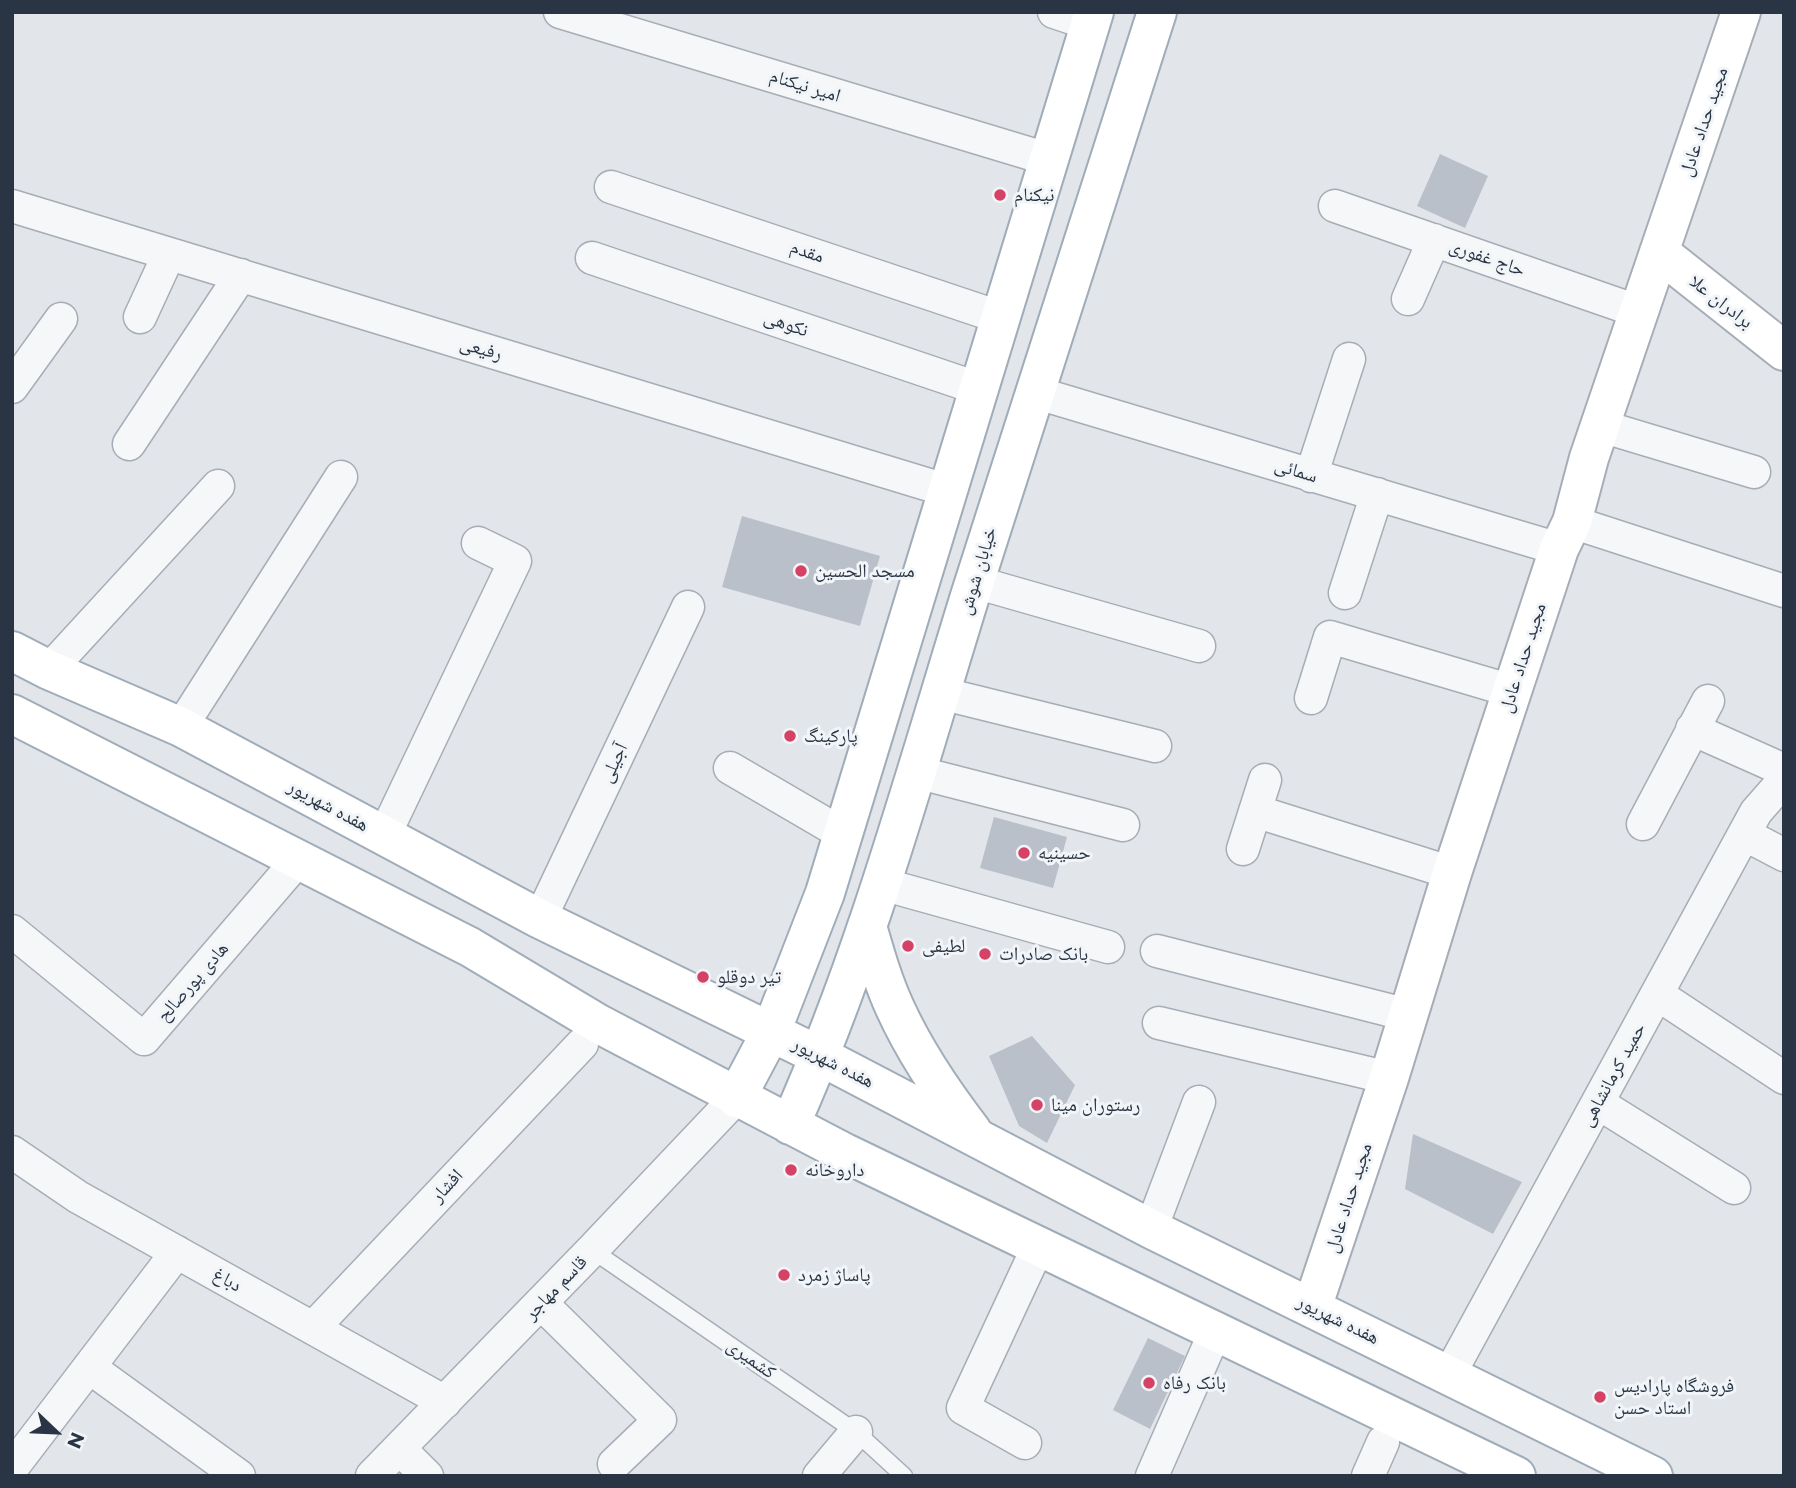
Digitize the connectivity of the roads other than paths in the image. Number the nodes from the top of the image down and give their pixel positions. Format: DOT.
graph roads {
  1 [pos="560,12"];
  2 [pos="1054,12"];
  3 [pos="1157,12"];
  4 [pos="1741,12"];
  5 [pos="1092,18"];
  6 [pos="1051,160"];
  7 [pos="611,187"];
  8 [pos="1335,206"];
  9 [pos="14,211"];
  10 [pos="1434,240"];
  11 [pos="1659,253"];
  12 [pos="169,254"];
  13 [pos="592,258"];
  14 [pos="241,275"];
  15 [pos="1408,299"];
  16 [pos="1640,312"];
  17 [pos="139,317"];
  18 [pos="1002,318"];
  19 [pos="61,319"];
  20 [pos="1784,351"];
  21 [pos="1349,359"];
  22 [pos="12,387"];
  23 [pos="980,389"];
  24 [pos="1034,392"];
  25 [pos="1601,426"];
  26 [pos="128,444"];
  27 [pos="1755,472"];
  28 [pos="1311,475"];
  29 [pos="341,477"];
  30 [pos="218,486"];
  31 [pos="949,491"];
  32 [pos="1377,494"];
  33 [pos="1566,536"];
  34 [pos="478,543"];
  35 [pos="975,582"];
  36 [pos="1784,591"];
  37 [pos="1345,593"];
  38 [pos="688,607"];
  39 [pos="1199,646"];
  40 [pos="12,651"];
  41 [pos="49,670"];
  42 [pos="1512,691"];
  43 [pos="940,693"];
  44 [pos="1311,698"];
  45 [pos="1708,701"];
  46 [pos="12,714"];
  47 [pos="181,727"];
  48 [pos="1692,729"];
  49 [pos="1155,746"];
  50 [pos="730,768"];
  51 [pos="1784,769"];
  52 [pos="916,772"];
  53 [pos="1265,780"];
  54 [pos="1784,780"];
  55 [pos="1255,811"];
  56 [pos="1643,824"];
  57 [pos="1123,825"];
  58 [pos="844,834"];
  59 [pos="1744,834"];
  60 [pos="384,836"];
  61 [pos="1243,849"];
  62 [pos="1784,855"];
  63 [pos="298,860"];
  64 [pos="1452,873"];
  65 [pos="881,884"];
  66 [pos="540,919"];
  67 [pos="867,926"];
  68 [pos="12,930"];
  69 [pos="1108,947"];
  70 [pos="1157,951"];
  71 [pos="1657,994"];
  72 [pos="1408,1015"];
  73 [pos="1159,1023"];
  74 [pos="771,1032"];
  75 [pos="582,1044"];
  76 [pos="820,1056"];
  77 [pos="1389,1078"];
  78 [pos="1784,1078"];
  79 [pos="736,1098"];
  80 [pos="1199,1102"];
  81 [pos="1598,1103"];
  82 [pos="790,1125"];
  83 [pos="980,1141"];
  84 [pos="12,1152"];
  85 [pos="1734,1188"];
  86 [pos="1150,1229"];
  87 [pos="1038,1247"];
  88 [pos="592,1250"];
  89 [pos="177,1252"];
  90 [pos="541,1303"];
  91 [pos="1312,1307"];
  92 [pos="313,1328"];
  93 [pos="1215,1332"];
  94 [pos="89,1367"];
  95 [pos="1449,1375"];
  96 [pos="445,1402"];
  97 [pos="856,1432"];
  98 [pos="1383,1442"];
  99 [pos="1025,1443"];
  100 [pos="399,1448"];
  101 [pos="614,1464"];
  102 [pos="12,1468"];
  103 [pos="239,1476"];
  104 [pos="372,1476"];
  105 [pos="427,1476"];
  106 [pos="819,1476"];
  107 [pos="904,1476"];
  108 [pos="1152,1476"];
  109 [pos="1368,1476"];
  110 [pos="1516,1476"];
  111 [pos="1653,1476"];
  1 -- 6 [label="street, امیر نیکنام"];
  2 -- 5 [label="street"];
  3 -- 24 [label="main road, خیابان شوش"];
  4 -- 11 [label="main road, مجید حداد عادل"];
  5 -- 6 [label="main road"];
  6 -- 18 [label="main road"];
  7 -- 18 [label="street, مقدم"];
  8 -- 10 [label="street, حاج غفوری"];
  9 -- 12 [label="street, رفیعی"];
  10 -- 15 [label="street"];
  10 -- 16 [label="street, حاج غفوری"];
  11 -- 16 [label="main road, مجید حداد عادل"];
  11 -- 20 [label="main road, برادران علا"];
  12 -- 14 [label="street, رفیعی"];
  12 -- 17 [label="street"];
  13 -- 23 [label="street, نکوهی"];
  14 -- 26 [label="street"];
  14 -- 31 [label="street, رفیعی"];
  16 -- 25 [label="main road, مجید حداد عادل"];
  18 -- 23 [label="main road"];
  19 -- 22 [label="street"];
  21 -- 28 [label="street"];
  23 -- 31 [label="main road"];
  24 -- 28 [label="street, سمائی"];
  24 -- 35 [label="main road, خیابان شوش"];
  25 -- 27 [label="street"];
  25 -- 33 [label="main road, مجید حداد عادل"];
  28 -- 32 [label="street, سمائی"];
  29 -- 47 [label="street"];
  30 -- 41 [label="street"];
  31 -- 58 [label="main road"];
  32 -- 33 [label="street, سمائی"];
  32 -- 37 [label="street"];
  33 -- 36 [label="street, سمائی"];
  33 -- 42 [label="main road, مجید حداد عادل"];
  34 -- 60 [label="street"];
  35 -- 39 [label="street"];
  35 -- 43 [label="main road, خیابان شوش"];
  38 -- 66 [label="street, آجیلی"];
  40 -- 41 [label="main road, هفده شهریور"];
  41 -- 47 [label="main road, هفده شهریور"];
  42 -- 44 [label="street"];
  42 -- 64 [label="main road, مجید حداد عادل"];
  43 -- 49 [label="street"];
  43 -- 52 [label="main road, خیابان شوش"];
  45 -- 48 [label="street"];
  46 -- 63 [label="main road"];
  47 -- 60 [label="main road, هفده شهریور"];
  48 -- 51 [label="street"];
  48 -- 56 [label="street"];
  50 -- 58 [label="street"];
  52 -- 57 [label="street"];
  52 -- 65 [label="main road, خیابان شوش"];
  53 -- 55 [label="street"];
  54 -- 59 [label="street, حمید کرمانشاهی"];
  55 -- 61 [label="street"];
  55 -- 64 [label="street"];
  58 -- 74 [label="main road"];
  59 -- 62 [label="street"];
  59 -- 71 [label="street, حمید کرمانشاهی"];
  60 -- 66 [label="main road, هفده شهریور"];
  63 -- 68 [label="street, هادی پورصالح"];
  63 -- 79 [label="main road"];
  64 -- 72 [label="main road, مجید حداد عادل"];
  65 -- 67 [label="main road, خیابان شوش"];
  65 -- 69 [label="street"];
  66 -- 74 [label="main road, هفده شهریور"];
  67 -- 76 [label="main road, خیابان شوش"];
  67 -- 83 [label="main road"];
  70 -- 72 [label="street"];
  71 -- 78 [label="street"];
  71 -- 81 [label="street, حمید کرمانشاهی"];
  72 -- 77 [label="main road, مجید حداد عادل"];
  73 -- 77 [label="street"];
  74 -- 76 [label="main road, هفده شهریور"];
  74 -- 79 [label="main road"];
  75 -- 92 [label="street, افشار"];
  76 -- 82 [label="main road, خیابان شوش"];
  76 -- 83 [label="main road, هفده شهریور"];
  77 -- 91 [label="main road, مجید حداد عادل"];
  79 -- 82 [label="main road"];
  79 -- 88 [label="street, قاسم مهاجر"];
  80 -- 86 [label="street"];
  81 -- 85 [label="street"];
  81 -- 95 [label="street, حمید کرمانشاهی"];
  82 -- 87 [label="main road"];
  83 -- 86 [label="main road, هفده شهریور"];
  84 -- 89 [label="street, دباغ"];
  86 -- 91 [label="main road, هفده شهریور"];
  87 -- 93 [label="main road"];
  87 -- 99 [label="street"];
  88 -- 90 [label="street, قاسم مهاجر"];
  88 -- 97 [label="lane, کشمیری"];
  89 -- 92 [label="street, دباغ"];
  89 -- 94 [label="street"];
  90 -- 96 [label="street, قاسم مهاجر"];
  90 -- 101 [label="street"];
  91 -- 95 [label="main road, هفده شهریور"];
  92 -- 96 [label="street, دباغ"];
  93 -- 108 [label="street"];
  93 -- 110 [label="main road"];
  94 -- 102 [label="street"];
  94 -- 103 [label="street"];
  95 -- 111 [label="main road, هفده شهریور"];
  96 -- 100 [label="street, قاسم مهاجر"];
  97 -- 106 [label="street"];
  97 -- 107 [label="lane, کشمیری"];
  98 -- 109 [label="street"];
  100 -- 104 [label="street, قاسم مهاجر"];
  100 -- 105 [label="street"];
}
